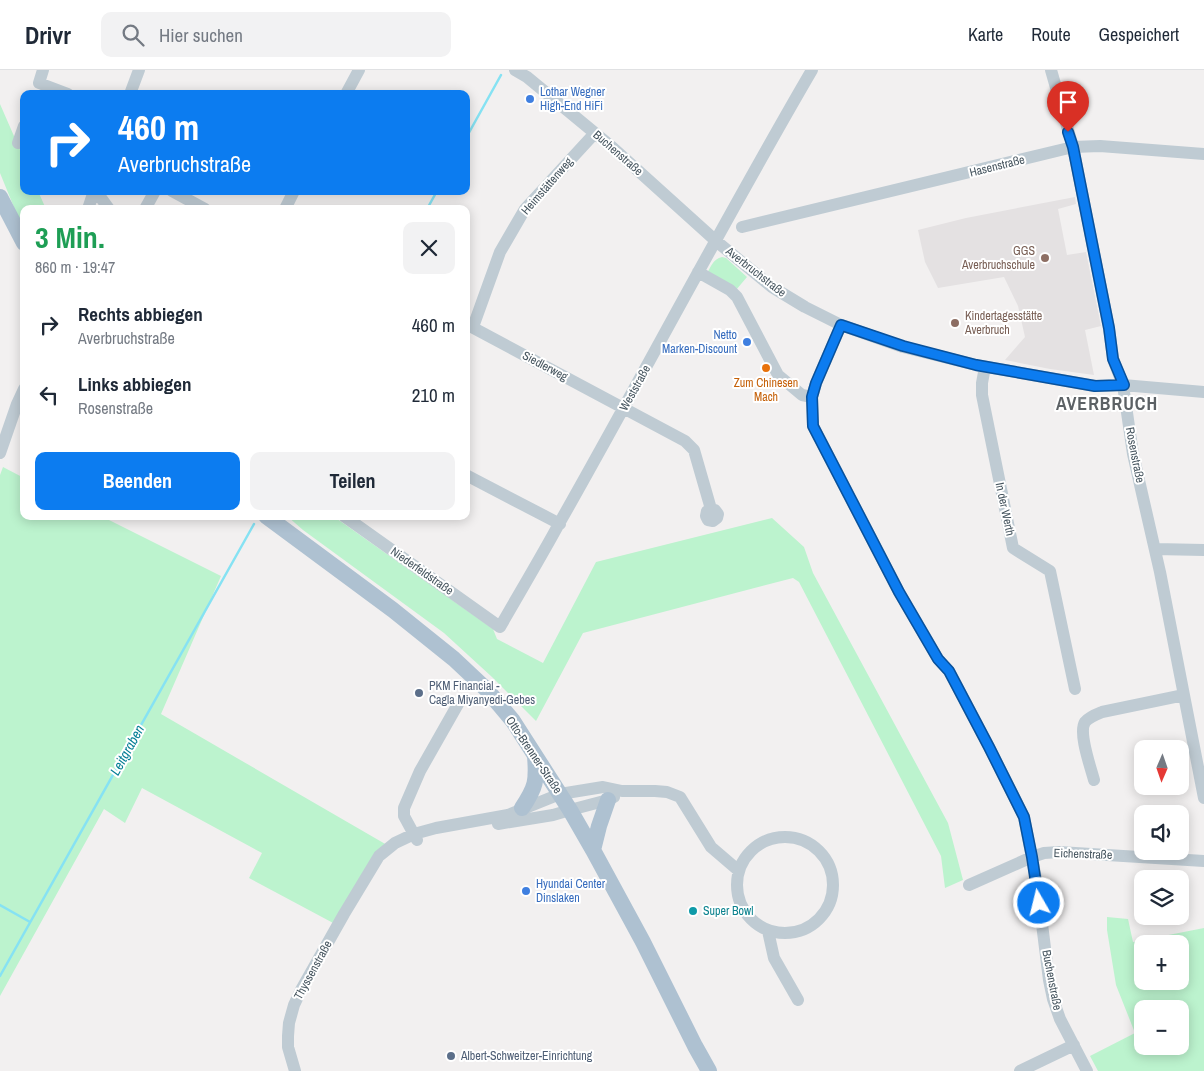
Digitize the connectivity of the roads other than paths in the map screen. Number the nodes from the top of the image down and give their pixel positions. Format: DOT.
graph roads {
  1 [pos="44,70"];
  2 [pos="139,70"];
  3 [pos="359,70"];
  4 [pos="515,70"];
  5 [pos="812,70"];
  6 [pos="1051,70"];
  7 [pos="37,89"];
  8 [pos="132,90"];
  9 [pos="348,90"];
  10 [pos="595,133"];
  11 [pos="20,137"];
  12 [pos="18,142"];
  13 [pos="1073,147"];
  14 [pos="1204,154"];
  15 [pos="98,195"];
  16 [pos="179,195"];
  17 [pos="0,197"];
  18 [pos="106,205"];
  19 [pos="198,205"];
  20 [pos="742,227"];
  21 [pos="20,235"];
  22 [pos="716,241"];
  23 [pos="698,272"];
  24 [pos="841,325"];
  25 [pos="470,326"];
  26 [pos="985,367"];
  27 [pos="1124,385"];
  28 [pos="1204,392"];
  29 [pos="812,397"];
  30 [pos="20,398"];
  31 [pos="624,409"];
  32 [pos="0,453"];
  33 [pos="470,477"];
  34 [pos="711,509"];
  35 [pos="271,520"];
  36 [pos="350,520"];
  37 [pos="560,524"];
  38 [pos="1155,549"];
  39 [pos="1204,550"];
  40 [pos="500,627"];
  41 [pos="1075,689"];
  42 [pos="1184,695"];
  43 [pos="458,704"];
  44 [pos="535,756"];
  45 [pos="1094,780"];
  46 [pos="622,792"];
  47 [pos="560,794"];
  48 [pos="1204,798"];
  49 [pos="608,800"];
  50 [pos="522,808"];
  51 [pos="570,810"];
  52 [pos="415,837"];
  53 [pos="593,850"];
  54 [pos="1032,857"];
  55 [pos="1204,861"];
  56 [pos="739,871"];
  57 [pos="969,885"];
  58 [pos="768,931"];
  59 [pos="798,1000"];
  60 [pos="1074,1045"];
  61 [pos="295,1071"];
  62 [pos="709,1071"];
  63 [pos="1020,1071"];
  64 [pos="1087,1071"];
  1 -- 7 [label="street"];
  2 -- 8 [label="street"];
  3 -- 9 [label="street"];
  4 -- 10 [label="street, Buchenstraße"];
  5 -- 22 [label="street, Weststraße"];
  6 -- 13 [label="street, Rosenstraße"];
  10 -- 22 [label="street, Buchenstraße"];
  10 -- 25 [label="street, Heimstättenweg"];
  11 -- 12 [label="street"];
  13 -- 14 [label="street, Hasenstraße"];
  13 -- 20 [label="street, Hasenstraße"];
  13 -- 27 [label="street, Rosenstraße"];
  15 -- 18 [label="street"];
  16 -- 19 [label="street"];
  17 -- 21 [label="main road"];
  22 -- 23 [label="street, Weststraße"];
  22 -- 24 [label="street, Averbruchstraße"];
  23 -- 29 [label="street"];
  23 -- 31 [label="street, Weststraße"];
  24 -- 26 [label="street, Averbruchstraße"];
  24 -- 29 [label="street, Buchenstraße"];
  25 -- 31 [label="street, Siedlerweg"];
  26 -- 27 [label="street, Averbruchstraße"];
  26 -- 41 [label="street, In der Werth"];
  27 -- 28 [label="street, Averbruchstraße"];
  27 -- 38 [label="street, Rosenstraße"];
  29 -- 54 [label="street, Buchenstraße"];
  30 -- 32 [label="street"];
  31 -- 34 [label="street, Siedlerweg"];
  31 -- 37 [label="street, Weststraße"];
  33 -- 37 [label="street"];
  35 -- 44 [label="main road, Otto-Brenner-Straße"];
  36 -- 40 [label="street, Niederfeldstraße"];
  37 -- 40 [label="street, Weststraße"];
  38 -- 39 [label="street"];
  38 -- 42 [label="street, Rosenstraße"];
  42 -- 45 [label="street"];
  42 -- 48 [label="street, Rosenstraße"];
  43 -- 52 [label="street"];
  44 -- 47 [label="main road, Otto-Brenner-Straße"];
  44 -- 50 [label="main road"];
  46 -- 47 [label="street, Thyssenstraße"];
  46 -- 49 [label="street, Thyssenstraße"];
  46 -- 56 [label="street, Thyssenstraße"];
  47 -- 50 [label="street, Thyssenstraße"];
  47 -- 51 [label="main road, Otto-Brenner-Straße"];
  49 -- 51 [label="street, Thyssenstraße"];
  49 -- 53 [label="main road"];
  50 -- 52 [label="street, Thyssenstraße"];
  51 -- 52 [label="street, Thyssenstraße"];
  51 -- 53 [label="main road, Otto-Brenner-Straße"];
  52 -- 61 [label="street, Thyssenstraße"];
  53 -- 62 [label="main road, Otto-Brenner-Straße"];
  54 -- 55 [label="street, Eichenstraße"];
  54 -- 57 [label="street, Eichenstraße"];
  54 -- 60 [label="street, Buchenstraße"];
  56 -- 58 [label="street"];
  56 -- 58 [label="street"];
  58 -- 59 [label="street"];
  60 -- 63 [label="street"];
  60 -- 64 [label="street, Buchenstraße"];
}
